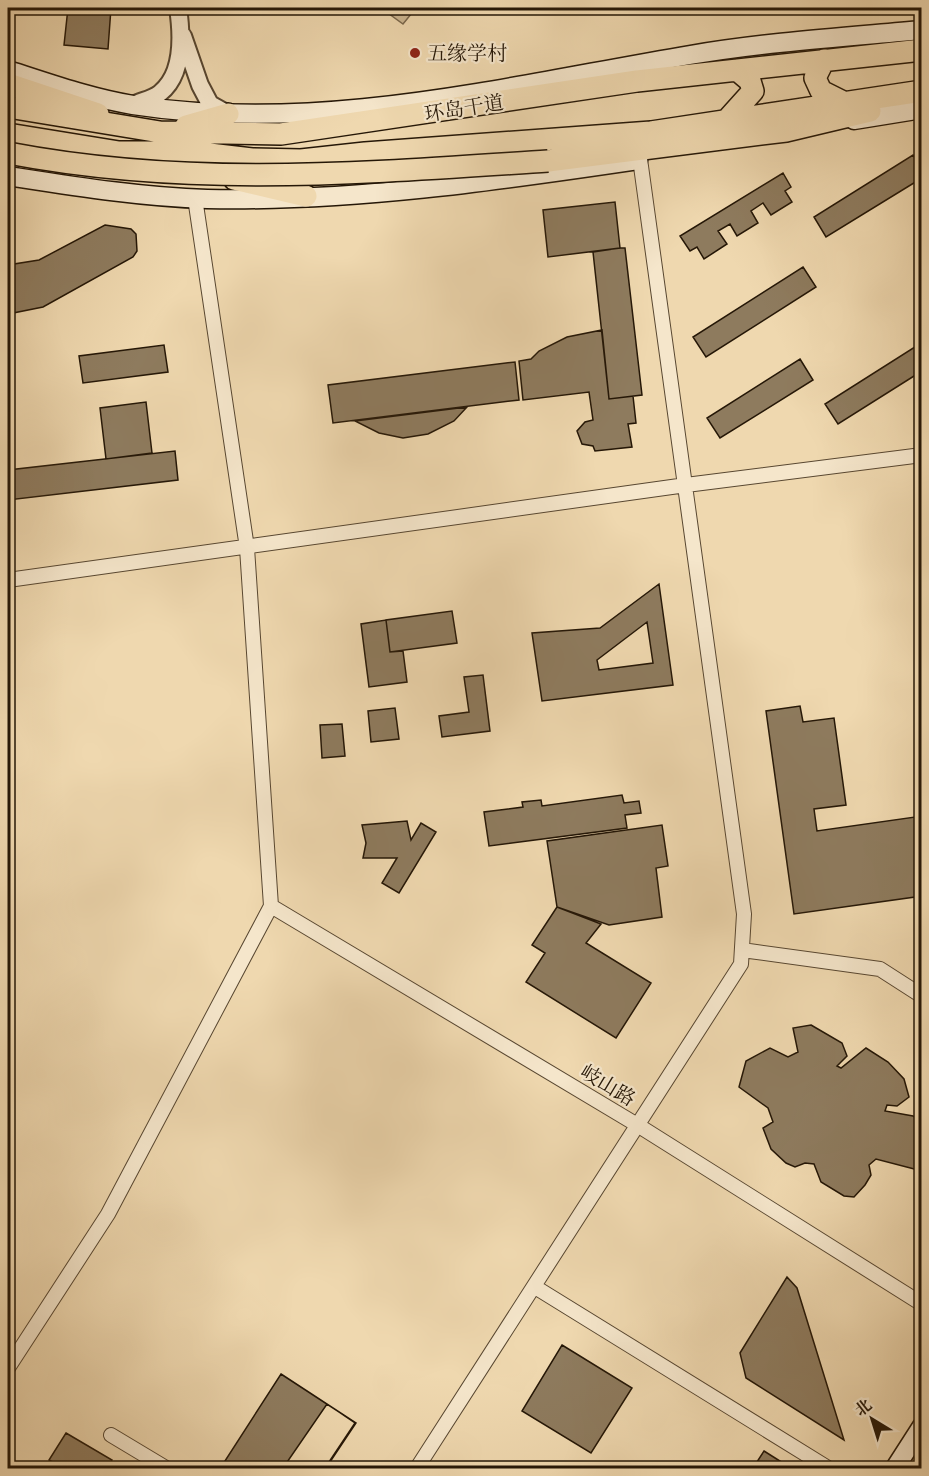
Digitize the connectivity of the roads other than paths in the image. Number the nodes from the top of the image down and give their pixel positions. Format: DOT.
graph roads {
  1 [pos="178,8"];
  2 [pos="921,30"];
  3 [pos="181,32"];
  4 [pos="921,50"];
  5 [pos="824,60"];
  6 [pos="8,70"];
  7 [pos="737,70"];
  8 [pos="8,84"];
  9 [pos="921,91"];
  10 [pos="921,96"];
  11 [pos="846,103"];
  12 [pos="133,105"];
  13 [pos="8,107"];
  14 [pos="921,110"];
  15 [pos="228,114"];
  16 [pos="726,121"];
  17 [pos="150,131"];
  18 [pos="786,131"];
  19 [pos="8,134"];
  20 [pos="119,152"];
  21 [pos="8,153"];
  22 [pos="640,159"];
  23 [pos="8,176"];
  24 [pos="306,196"];
  25 [pos="195,198"];
  26 [pos="921,455"];
  27 [pos="686,485"];
  28 [pos="247,548"];
  29 [pos="8,580"];
  30 [pos="271,906"];
  31 [pos="742,950"];
  32 [pos="921,996"];
  33 [pos="639,1126"];
  34 [pos="535,1287"];
  35 [pos="921,1304"];
  36 [pos="8,1368"];
  37 [pos="921,1426"];
  38 [pos="111,1435"];
  39 [pos="166,1468"];
  40 [pos="417,1468"];
  41 [pos="828,1468"];
  42 [pos="895,1468"];
  1 -- 3 [label="street"];
  2 -- 15 [label="main road"];
  3 -- 12 [label="street"];
  3 -- 15 [label="street"];
  4 -- 5 [label="highway, 环岛干道"];
  5 -- 7 [label="highway, 环岛干道"];
  5 -- 11 [label="highway"];
  6 -- 12 [label="main road"];
  7 -- 16 [label="highway"];
  7 -- 17 [label="highway, 环岛干道"];
  8 -- 17 [label="highway"];
  9 -- 11 [label="highway, 环岛干道"];
  10 -- 18 [label="highway"];
  11 -- 16 [label="highway, 环岛干道"];
  12 -- 15 [label="main road"];
  13 -- 17 [label="highway, 环岛干道"];
  14 -- 18 [label="main road"];
  15 -- 17 [label="highway"];
  16 -- 20 [label="highway, 环岛干道"];
  18 -- 21 [label="highway, bridge"];
  18 -- 22 [label="main road"];
  19 -- 20 [label="highway, 环岛干道"];
  20 -- 24 [label="highway"];
  22 -- 24 [label="main road"];
  22 -- 27 [label="street"];
  23 -- 25 [label="main road"];
  24 -- 25 [label="main road"];
  25 -- 28 [label="street"];
  26 -- 27 [label="street"];
  27 -- 28 [label="street"];
  27 -- 31 [label="street"];
  28 -- 29 [label="street"];
  28 -- 30 [label="street"];
  30 -- 33 [label="street, 岐山路"];
  30 -- 36 [label="street"];
  31 -- 32 [label="street"];
  31 -- 33 [label="street"];
  33 -- 34 [label="street"];
  33 -- 35 [label="street, 岐山路"];
  34 -- 40 [label="street"];
  34 -- 41 [label="street"];
  37 -- 42 [label="main road"];
  38 -- 39 [label="street"];
}
